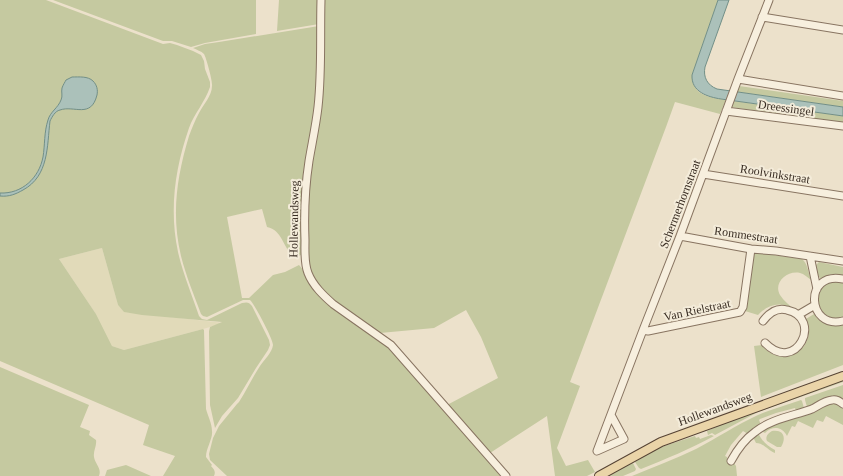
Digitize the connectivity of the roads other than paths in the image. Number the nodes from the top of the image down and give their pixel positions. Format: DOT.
graph roads {
  1 [pos="321,0"];
  2 [pos="769,0"];
  3 [pos="762,17"];
  4 [pos="843,30"];
  5 [pos="738,79"];
  6 [pos="843,96"];
  7 [pos="726,111"];
  8 [pos="843,126"];
  9 [pos="703,174"];
  10 [pos="843,196"];
  11 [pos="680,236"];
  12 [pos="751,249"];
  13 [pos="810,256"];
  14 [pos="843,261"];
  15 [pos="843,278"];
  16 [pos="817,289"];
  17 [pos="815,305"];
  18 [pos="798,315"];
  19 [pos="763,321"];
  20 [pos="843,321"];
  21 [pos="643,330"];
  22 [pos="765,344"];
  23 [pos="843,376"];
  24 [pos="843,404"];
  25 [pos="611,415"];
  26 [pos="731,461"];
  27 [pos="506,476"];
  28 [pos="599,476"];
  1 -- 27 [label="street, Hollewandsweg"];
  2 -- 3 [label="street, Schermerhornstraat"];
  3 -- 4 [label="street"];
  3 -- 5 [label="street, Schermerhornstraat"];
  5 -- 6 [label="street, Dreessingel"];
  5 -- 7 [label="street, Schermerhornstraat"];
  7 -- 8 [label="street, Dreessingel"];
  7 -- 9 [label="street, Schermerhornstraat"];
  9 -- 10 [label="street, Roolvinkstraat"];
  9 -- 11 [label="street, Schermerhornstraat"];
  11 -- 12 [label="street, Rommestraat"];
  11 -- 21 [label="street, Schermerhornstraat"];
  12 -- 13 [label="street, Rommestraat"];
  12 -- 21 [label="street, Van Rielstraat"];
  13 -- 14 [label="street, Rommestraat"];
  13 -- 16 [label="street"];
  15 -- 16 [label="street"];
  16 -- 17 [label="street"];
  17 -- 18 [label="street"];
  17 -- 20 [label="street"];
  18 -- 19 [label="street"];
  18 -- 22 [label="street"];
  21 -- 25 [label="street, Schermerhornstraat"];
  23 -- 28 [label="main road, Hollewandsweg"];
  24 -- 26 [label="street"];
  25 -- 25 [label="street, Schermerhornstraat"];
}
